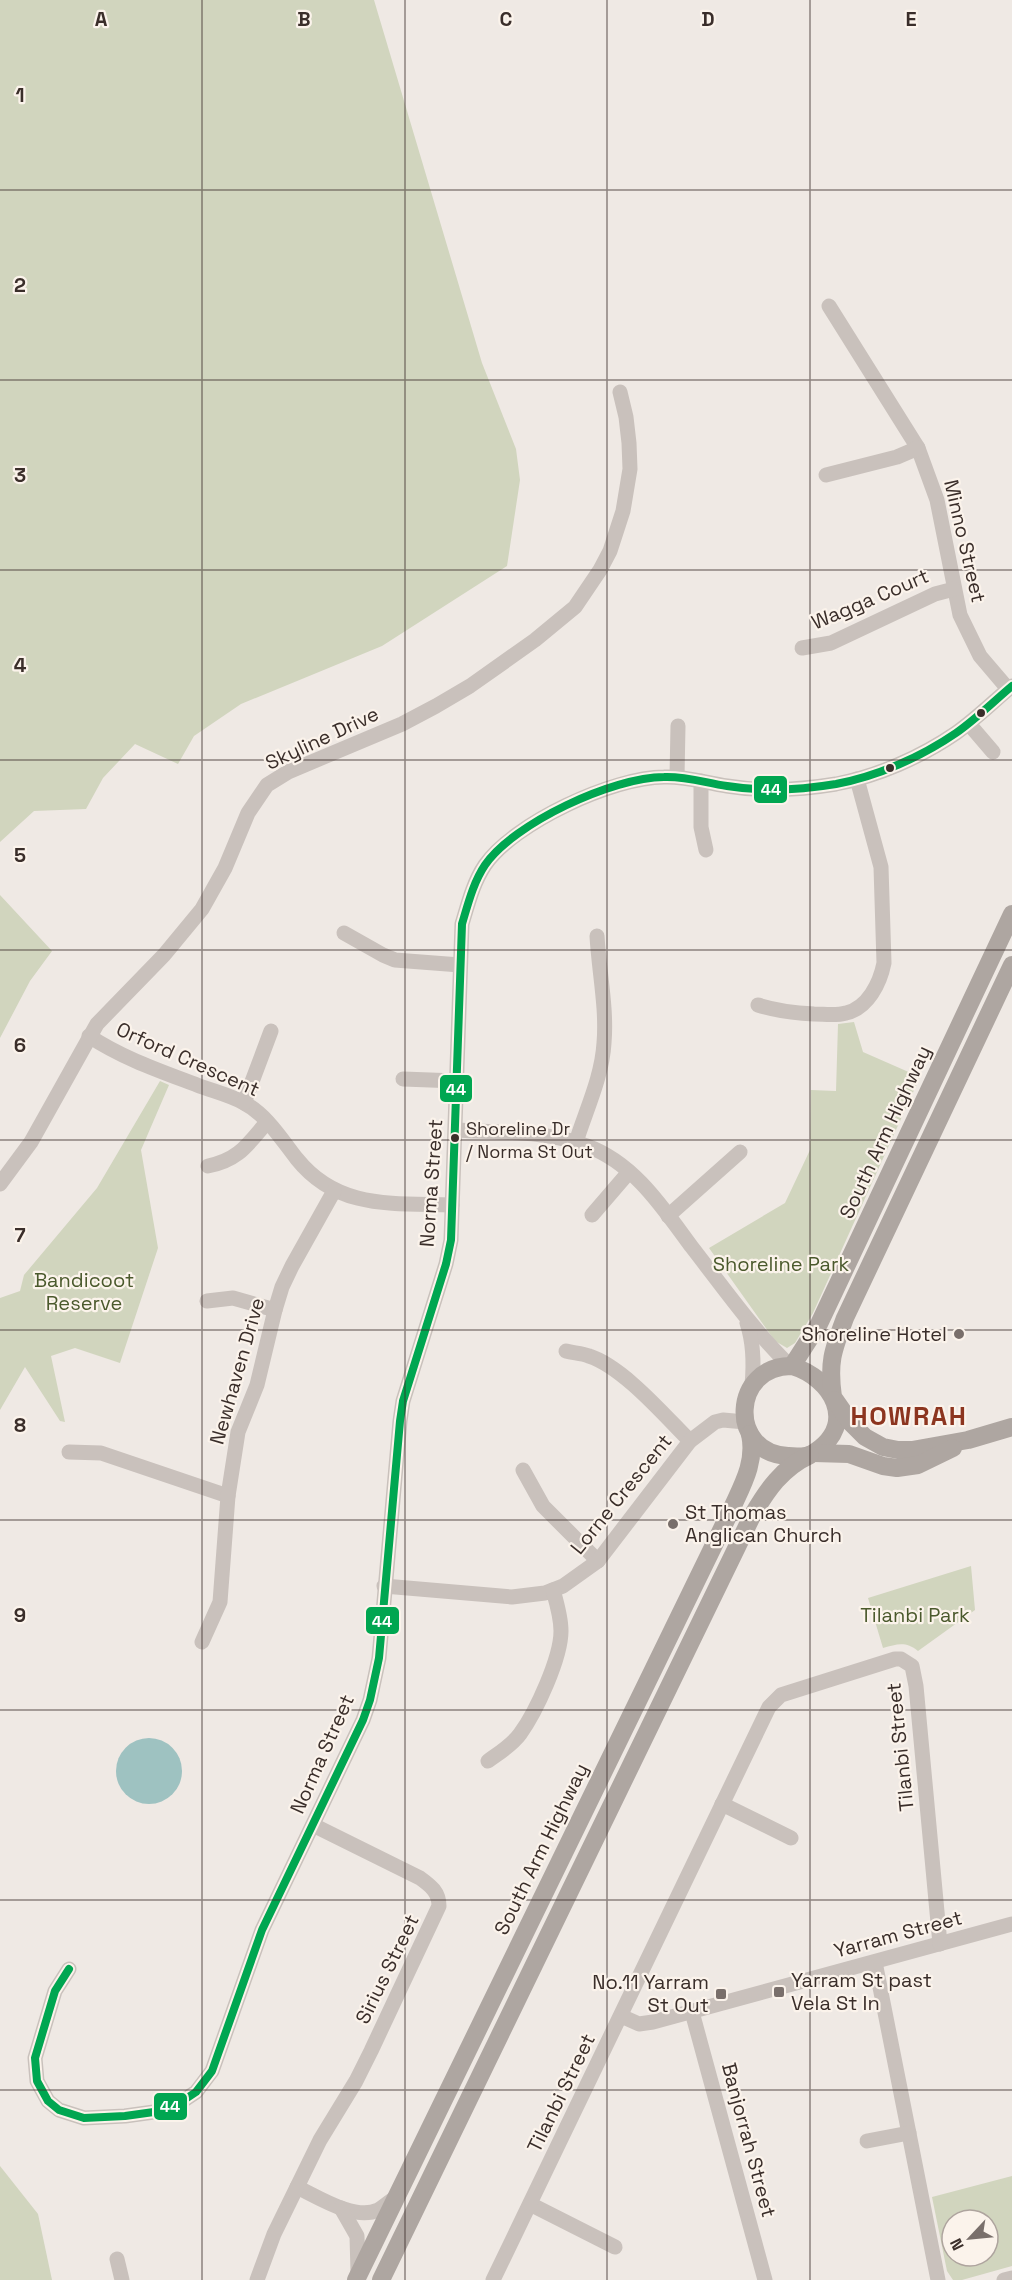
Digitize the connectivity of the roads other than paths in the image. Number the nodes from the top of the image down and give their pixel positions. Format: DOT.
graph roads {
  1 [pos="829,306"];
  2 [pos="620,392"];
  3 [pos="918,448"];
  4 [pos="826,475"];
  5 [pos="954,589"];
  6 [pos="802,648"];
  7 [pos="1010,688"];
  8 [pos="969,724"];
  9 [pos="678,726"];
  10 [pos="993,752"];
  11 [pos="677,777"];
  12 [pos="857,779"];
  13 [pos="701,781"];
  14 [pos="706,850"];
  15 [pos="1012,914"];
  16 [pos="344,933"];
  17 [pos="597,936"];
  18 [pos="460,965"];
  19 [pos="1012,965"];
  20 [pos="758,1005"];
  21 [pos="271,1031"];
  22 [pos="89,1036"];
  23 [pos="404,1079"];
  24 [pos="457,1081"];
  25 [pos="244,1103"];
  26 [pos="267,1122"];
  27 [pos="456,1130"];
  28 [pos="576,1142"];
  29 [pos="740,1152"];
  30 [pos="208,1166"];
  31 [pos="629,1172"];
  32 [pos="0,1184"];
  33 [pos="334,1191"];
  34 [pos="452,1205"];
  35 [pos="592,1215"];
  36 [pos="668,1216"];
  37 [pos="207,1301"];
  38 [pos="274,1310"];
  39 [pos="743,1313"];
  40 [pos="566,1351"];
  41 [pos="791,1366"];
  42 [pos="752,1385"];
  43 [pos="834,1398"];
  44 [pos="1012,1427"];
  45 [pos="747,1428"];
  46 [pos="968,1440"];
  47 [pos="690,1441"];
  48 [pos="69,1452"];
  49 [pos="812,1454"];
  50 [pos="524,1470"];
  51 [pos="228,1496"];
  52 [pos="597,1561"];
  53 [pos="384,1586"];
  54 [pos="553,1590"];
  55 [pos="202,1642"];
  56 [pos="488,1761"];
  57 [pos="722,1804"];
  58 [pos="313,1826"];
  59 [pos="791,1838"];
  60 [pos="1012,1924"];
  61 [pos="940,1944"];
  62 [pos="875,1962"];
  63 [pos="69,1970"];
  64 [pos="692,2012"];
  65 [pos="621,2016"];
  66 [pos="909,2133"];
  67 [pos="867,2141"];
  68 [pos="297,2187"];
  69 [pos="398,2196"];
  70 [pos="530,2204"];
  71 [pos="340,2208"];
  72 [pos="615,2247"];
  73 [pos="117,2259"];
  74 [pos="357,2278"];
  75 [pos="1012,2278"];
  76 [pos="122,2280"];
  77 [pos="257,2280"];
  78 [pos="381,2280"];
  79 [pos="494,2280"];
  80 [pos="765,2280"];
  81 [pos="938,2280"];
  82 [pos="1004,2280"];
  1 -- 3 [label="street, Minno Street"];
  2 -- 22 [label="street, Skyline Drive"];
  3 -- 4 [label="street"];
  3 -- 5 [label="street, Minno Street"];
  5 -- 6 [label="street, Wagga Court"];
  5 -- 7 [label="street, Minno Street"];
  7 -- 8 [label="street, Norma Street"];
  8 -- 10 [label="street"];
  8 -- 12 [label="street, Norma Street"];
  9 -- 11 [label="street"];
  11 -- 13 [label="street, Norma Street"];
  11 -- 18 [label="street, Norma Street"];
  12 -- 13 [label="street, Norma Street"];
  12 -- 20 [label="street"];
  13 -- 14 [label="street"];
  15 -- 41 [label="main road, South Arm Highway"];
  16 -- 18 [label="street"];
  17 -- 28 [label="street"];
  18 -- 24 [label="street, Norma Street"];
  19 -- 43 [label="main road"];
  21 -- 25 [label="street"];
  22 -- 25 [label="street, Orford Crescent"];
  22 -- 32 [label="street, Skyline Drive"];
  23 -- 24 [label="street"];
  24 -- 27 [label="street, Norma Street"];
  25 -- 26 [label="street, Orford Crescent"];
  26 -- 30 [label="street"];
  26 -- 33 [label="street, Orford Crescent"];
  27 -- 28 [label="street"];
  27 -- 34 [label="street, Norma Street"];
  28 -- 31 [label="street"];
  29 -- 36 [label="street"];
  31 -- 35 [label="street"];
  31 -- 36 [label="street"];
  33 -- 34 [label="street, Orford Crescent"];
  33 -- 38 [label="street, Newhaven Drive"];
  34 -- 53 [label="street, Norma Street"];
  36 -- 39 [label="street"];
  37 -- 38 [label="street"];
  38 -- 51 [label="street, Newhaven Drive"];
  39 -- 41 [label="street"];
  39 -- 42 [label="street"];
  40 -- 47 [label="street"];
  41 -- 42 [label="main road"];
  41 -- 43 [label="main road"];
  42 -- 45 [label="main road"];
  43 -- 46 [label="main road"];
  43 -- 49 [label="main road"];
  44 -- 46 [label="main road"];
  45 -- 47 [label="street, Lorne Crescent"];
  45 -- 49 [label="main road"];
  45 -- 69 [label="main road, South Arm Highway"];
  46 -- 49 [label="main road"];
  47 -- 52 [label="street, Lorne Crescent"];
  48 -- 51 [label="street"];
  49 -- 78 [label="main road"];
  50 -- 52 [label="street"];
  51 -- 55 [label="street, Newhaven Drive"];
  52 -- 54 [label="street, Lorne Crescent"];
  53 -- 54 [label="street, Lorne Crescent"];
  53 -- 58 [label="street, Norma Street"];
  54 -- 56 [label="street"];
  57 -- 59 [label="street"];
  57 -- 61 [label="street, Tilanbi Street"];
  57 -- 65 [label="street, Tilanbi Street"];
  58 -- 63 [label="street, Norma Street"];
  58 -- 68 [label="street, Sirius Street"];
  60 -- 61 [label="street, Yarram Street"];
  61 -- 62 [label="street, Yarram Street"];
  62 -- 64 [label="street, Yarram Street"];
  62 -- 66 [label="street"];
  64 -- 65 [label="street, Yarram Street"];
  64 -- 80 [label="street, Banjorrah Street"];
  65 -- 70 [label="street, Tilanbi Street"];
  66 -- 67 [label="street"];
  66 -- 81 [label="street"];
  68 -- 71 [label="street"];
  68 -- 77 [label="street, Sirius Street"];
  69 -- 71 [label="street"];
  69 -- 74 [label="main road, South Arm Highway"];
  70 -- 72 [label="street"];
  70 -- 79 [label="street, Tilanbi Street"];
  71 -- 74 [label="street"];
  73 -- 76 [label="street"];
  75 -- 82 [label="street"];
}
